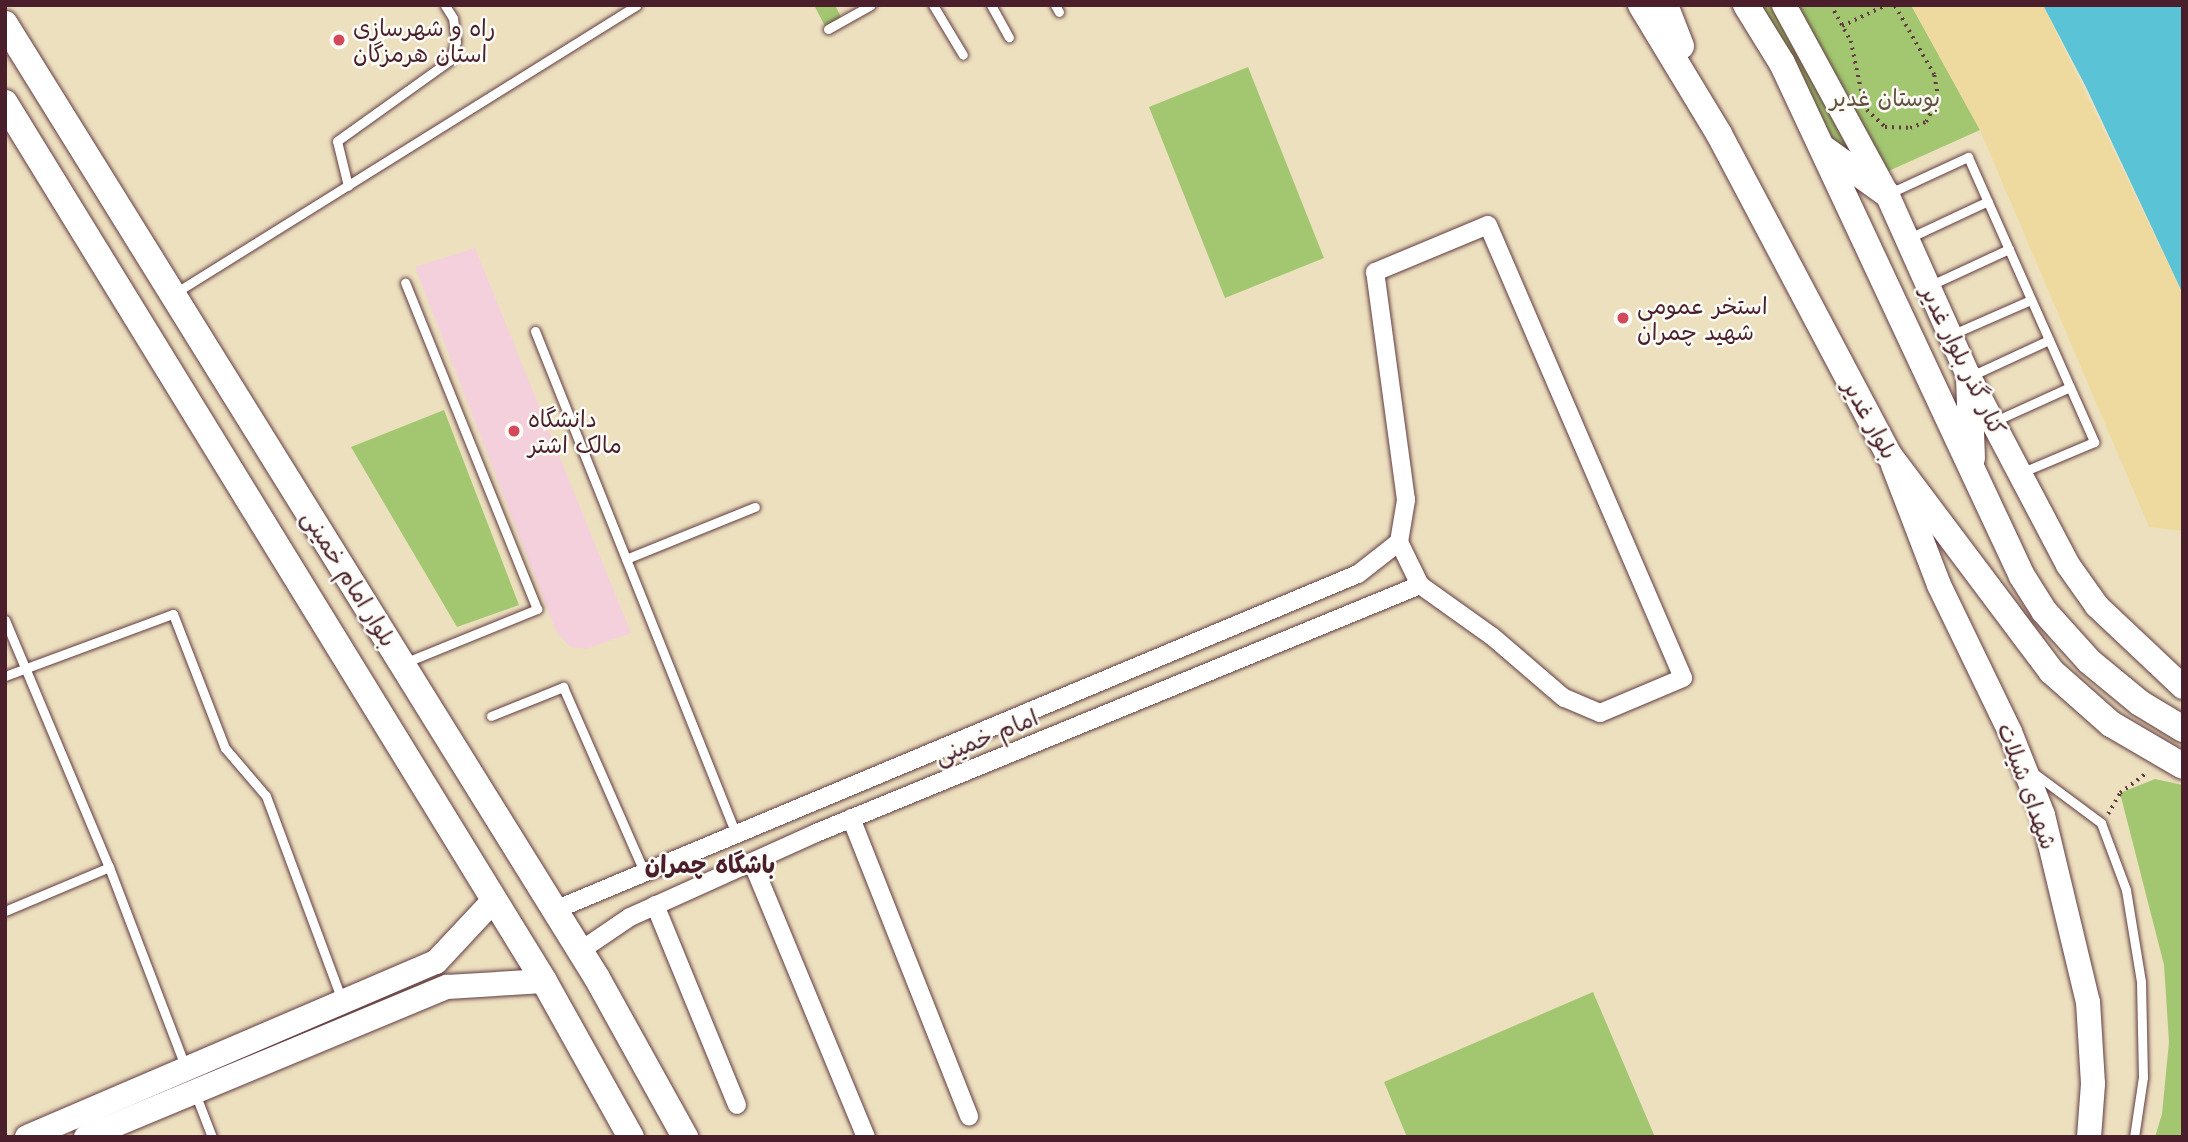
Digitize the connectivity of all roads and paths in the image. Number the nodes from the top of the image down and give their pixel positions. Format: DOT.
graph roads {
  1 [pos="445,5"];
  2 [pos="637,5"];
  3 [pos="871,5"];
  4 [pos="933,5"];
  5 [pos="991,5"];
  6 [pos="1642,5"];
  7 [pos="1665,5"];
  8 [pos="1744,5"];
  9 [pos="1784,5"];
  10 [pos="1831,5"];
  11 [pos="1886,5"];
  12 [pos="1894,5"];
  13 [pos="5,24"];
  14 [pos="1842,26"];
  15 [pos="828,29"];
  16 [pos="1009,37"];
  17 [pos="963,55"];
  18 [pos="5,103"];
  19 [pos="1707,115"];
  20 [pos="1821,146"];
  21 [pos="348,186"];
  22 [pos="1886,194"];
  23 [pos="1988,201"];
  24 [pos="1907,240"];
  25 [pos="2009,249"];
  26 [pos="405,283"];
  27 [pos="1928,286"];
  28 [pos="173,294"];
  29 [pos="2031,300"];
  30 [pos="139,319"];
  31 [pos="535,331"];
  32 [pos="1950,335"];
  33 [pos="2049,340"];
  34 [pos="1969,377"];
  35 [pos="2070,387"];
  36 [pos="1994,422"];
  37 [pos="1889,455"];
  38 [pos="1972,470"];
  39 [pos="2021,473"];
  40 [pos="755,507"];
  41 [pos="1399,542"];
  42 [pos="626,559"];
  43 [pos="1420,585"];
  44 [pos="1267,612"];
  45 [pos="5,620"];
  46 [pos="1279,642"];
  47 [pos="1156,658"];
  48 [pos="403,664"];
  49 [pos="24,666"];
  50 [pos="5,676"];
  51 [pos="1169,687"];
  52 [pos="2183,687"];
  53 [pos="1042,708"];
  54 [pos="491,716"];
  55 [pos="2183,729"];
  56 [pos="1054,735"];
  57 [pos="923,759"];
  58 [pos="2179,764"];
  59 [pos="2026,769"];
  60 [pos="934,785"];
  61 [pos="812,805"];
  62 [pos="851,818"];
  63 [pos="2101,823"];
  64 [pos="823,830"];
  65 [pos="737,836"];
  66 [pos="752,862"];
  67 [pos="669,864"];
  68 [pos="109,867"];
  69 [pos="645,874"];
  70 [pos="683,893"];
  71 [pos="493,901"];
  72 [pos="655,905"];
  73 [pos="555,910"];
  74 [pos="5,911"];
  75 [pos="580,951"];
  76 [pos="544,981"];
  77 [pos="348,1015"];
  78 [pos="186,1069"];
  79 [pos="195,1093"];
  80 [pos="737,1105"];
  81 [pos="969,1116"];
  82 [pos="27,1137"];
  83 [pos="86,1137"];
  84 [pos="212,1137"];
  85 [pos="631,1137"];
  86 [pos="685,1137"];
  87 [pos="866,1137"];
  88 [pos="2089,1137"];
  89 [pos="2134,1137"];
  1 -- 21 [label="lane"];
  2 -- 21 [label="lane"];
  3 -- 15 [label="lane"];
  4 -- 17 [label="lane"];
  5 -- 16 [label="lane"];
  6 -- 19 [label="main road, بلوار غدیر"];
  7 -- 19 [label="main road"];
  8 -- 20 [label="main road"];
  9 -- 22 [label="street, کنار گذر بلوار غدیر"];
  10 -- 14 [label="path"];
  11 -- 14 [label="path"];
  12 -- 14 [label="path"];
  13 -- 28 [label="main road, بلوار امام خمینی"];
  18 -- 30 [label="main road, بلوار امام خمینی"];
  19 -- 37 [label="main road, بلوار غدیر"];
  20 -- 22 [label="main road"];
  20 -- 38 [label="main road"];
  21 -- 28 [label="lane"];
  22 -- 23 [label="lane"];
  22 -- 24 [label="street, کنار گذر بلوار غدیر"];
  23 -- 24 [label="lane"];
  23 -- 25 [label="lane"];
  24 -- 27 [label="street, کنار گذر بلوار غدیر"];
  25 -- 27 [label="lane"];
  25 -- 29 [label="lane"];
  26 -- 48 [label="lane"];
  27 -- 32 [label="street, کنار گذر بلوار غدیر"];
  28 -- 30 [label="main road"];
  28 -- 48 [label="main road, بلوار امام خمینی"];
  29 -- 32 [label="lane"];
  29 -- 33 [label="lane"];
  30 -- 71 [label="main road, بلوار امام خمینی"];
  31 -- 42 [label="lane"];
  32 -- 34 [label="street, کنار گذر بلوار غدیر"];
  33 -- 34 [label="lane"];
  33 -- 35 [label="lane"];
  34 -- 36 [label="street, کنار گذر بلوار غدیر"];
  34 -- 38 [label="main road"];
  35 -- 36 [label="lane"];
  35 -- 39 [label="lane"];
  36 -- 39 [label="street, کنار گذر بلوار غدیر"];
  37 -- 58 [label="main road, بلوار غدیر"];
  37 -- 59 [label="street, شهدای شیلات"];
  38 -- 55 [label="main road"];
  39 -- 52 [label="street, کنار گذر بلوار غدیر"];
  40 -- 42 [label="lane"];
  41 -- 43 [label="street"];
  41 -- 43 [label="street"];
  41 -- 44 [label="street"];
  42 -- 65 [label="lane"];
  43 -- 46 [label="street, امام خمینی"];
  44 -- 46 [label="street"];
  44 -- 47 [label="street"];
  45 -- 49 [label="lane"];
  46 -- 51 [label="street, امام خمینی"];
  47 -- 51 [label="street"];
  47 -- 53 [label="street"];
  48 -- 73 [label="main road, بلوار امام خمینی"];
  49 -- 50 [label="lane"];
  49 -- 68 [label="lane"];
  49 -- 77 [label="lane"];
  51 -- 56 [label="street, امام خمینی"];
  53 -- 56 [label="street"];
  53 -- 57 [label="street"];
  54 -- 69 [label="lane"];
  56 -- 60 [label="street, امام خمینی"];
  57 -- 60 [label="street"];
  57 -- 61 [label="street"];
  58 -- 63 [label="path"];
  59 -- 63 [label="lane"];
  59 -- 88 [label="street, شهدای شیلات"];
  60 -- 62 [label="street, امام خمینی"];
  61 -- 64 [label="street"];
  61 -- 65 [label="street"];
  62 -- 64 [label="street, امام خمینی"];
  62 -- 81 [label="street"];
  63 -- 89 [label="lane"];
  64 -- 66 [label="street, امام خمینی"];
  65 -- 67 [label="street"];
  66 -- 70 [label="street, امام خمینی"];
  66 -- 87 [label="street"];
  67 -- 69 [label="street"];
  67 -- 70 [label="street"];
  68 -- 74 [label="lane"];
  68 -- 78 [label="lane"];
  69 -- 73 [label="street"];
  70 -- 72 [label="street, امام خمینی"];
  71 -- 76 [label="main road, بلوار امام خمینی"];
  71 -- 77 [label="street"];
  72 -- 75 [label="street, امام خمینی"];
  72 -- 80 [label="street"];
  73 -- 75 [label="main road, بلوار امام خمینی"];
  75 -- 86 [label="main road, بلوار امام خمینی"];
  76 -- 77 [label="street"];
  76 -- 85 [label="main road, بلوار امام خمینی"];
  77 -- 78 [label="street"];
  77 -- 79 [label="street"];
  78 -- 79 [label="street"];
  78 -- 82 [label="street"];
  79 -- 83 [label="street"];
  79 -- 84 [label="lane"];
}
